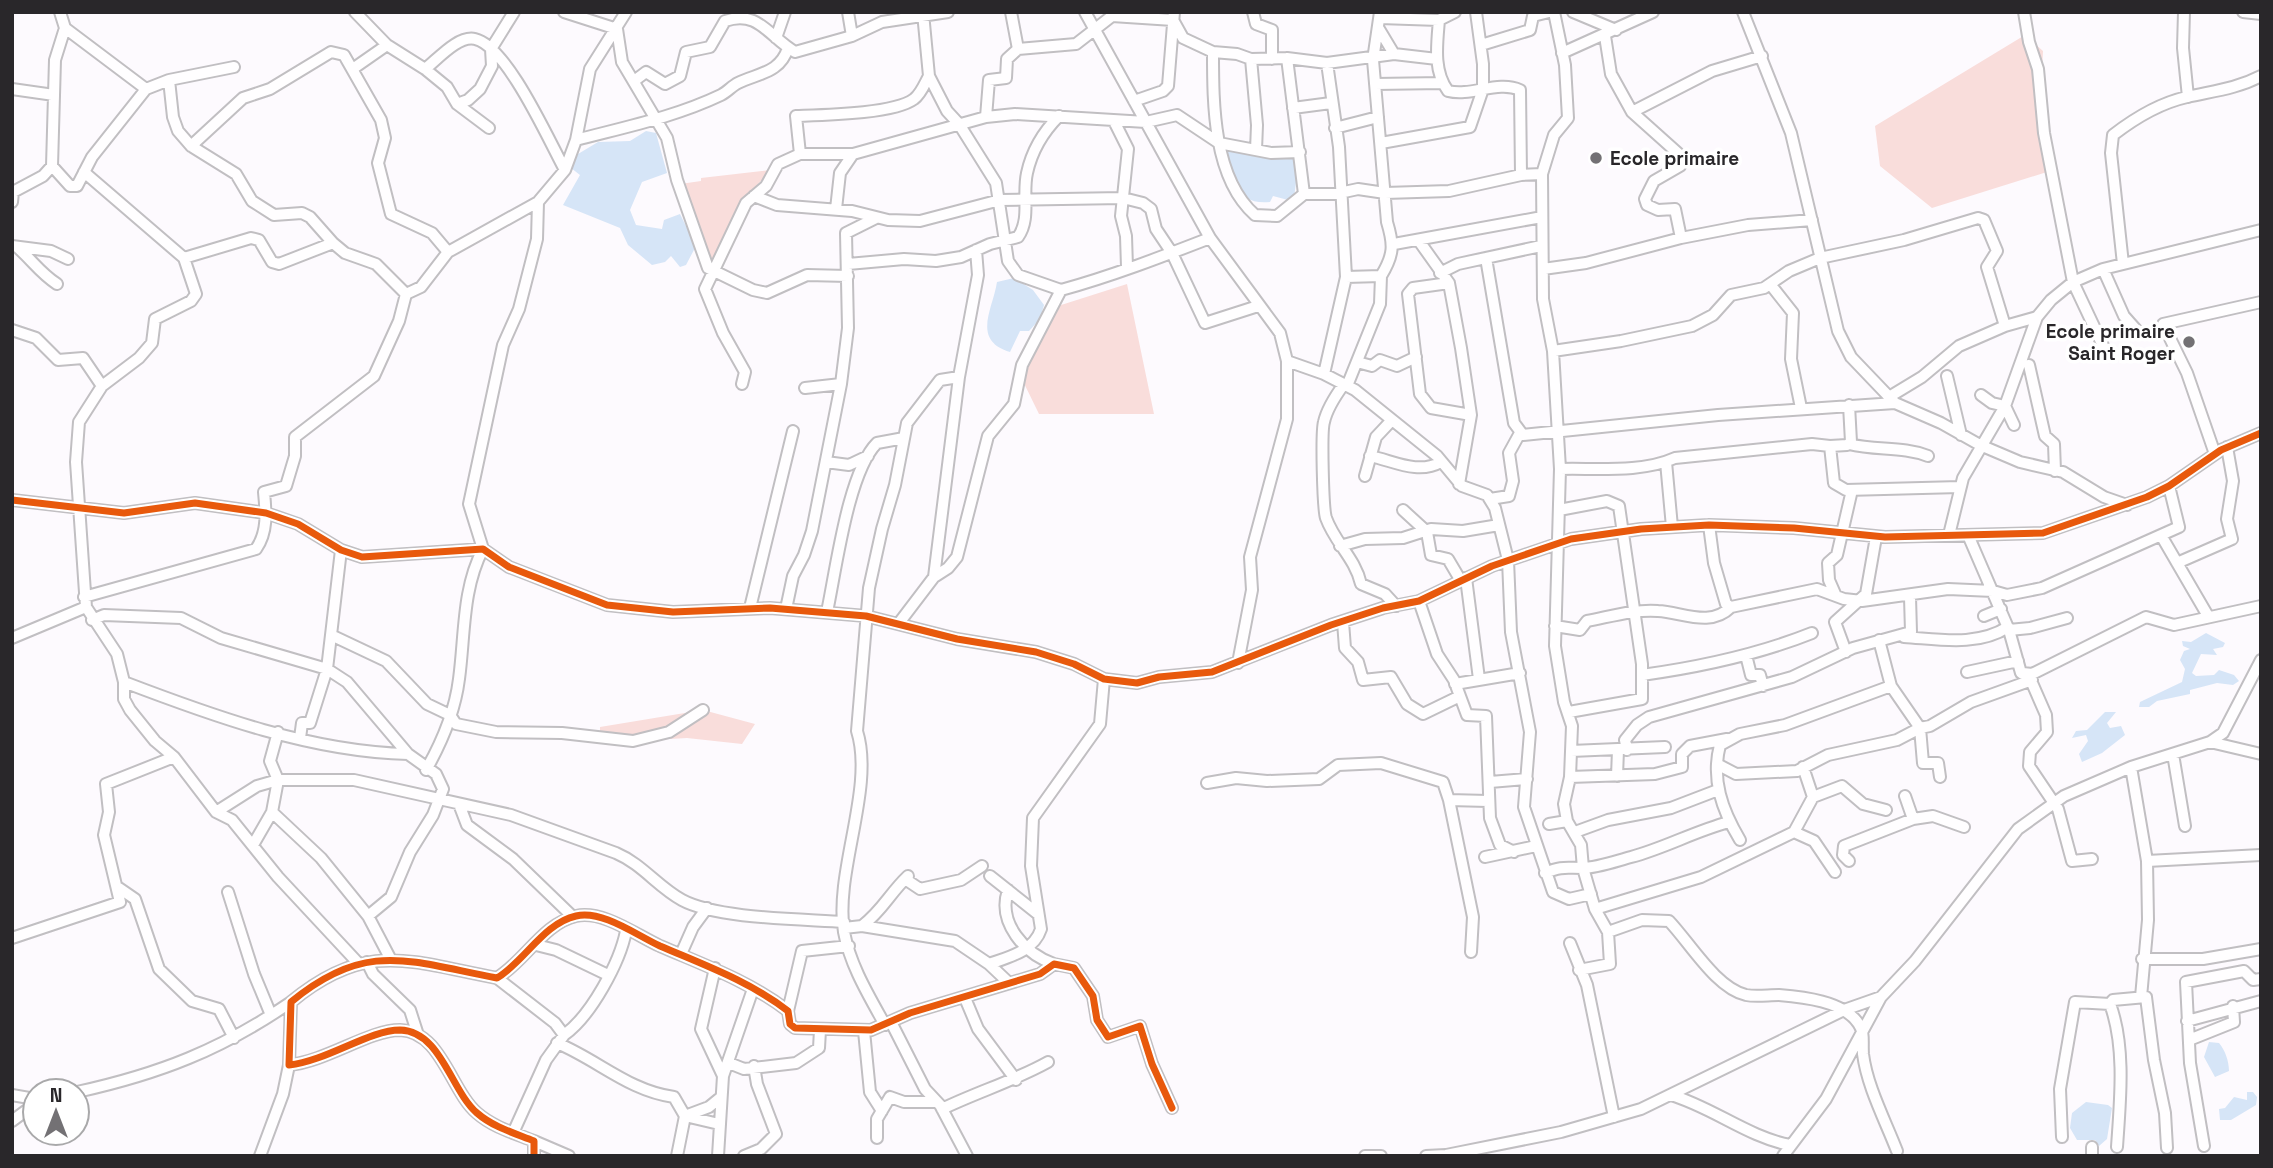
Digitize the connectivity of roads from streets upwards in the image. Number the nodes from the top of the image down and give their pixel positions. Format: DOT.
graph roads {
  1 [pos="60,12"];
  2 [pos="355,12"];
  3 [pos="514,12"];
  4 [pos="564,12"];
  5 [pos="626,12"];
  6 [pos="785,12"];
  7 [pos="848,12"];
  8 [pos="948,12"];
  9 [pos="1011,12"];
  10 [pos="1085,12"];
  11 [pos="1252,12"];
  12 [pos="1455,12"];
  13 [pos="1476,12"];
  14 [pos="1552,12"];
  15 [pos="1573,12"];
  16 [pos="1653,12"];
  17 [pos="1743,12"];
  18 [pos="2024,12"];
  19 [pos="2184,12"];
  20 [pos="2243,12"];
  21 [pos="2261,14"];
  22 [pos="748,15"];
  23 [pos="923,15"];
  24 [pos="1173,16"];
  25 [pos="1379,20"];
  26 [pos="1438,20"];
  27 [pos="65,28"];
  28 [pos="617,29"];
  29 [pos="1093,30"];
  30 [pos="1616,30"];
  31 [pos="852,36"];
  32 [pos="1605,36"];
  33 [pos="776,38"];
  34 [pos="387,45"];
  35 [pos="1481,45"];
  36 [pos="491,48"];
  37 [pos="788,48"];
  38 [pos="1018,49"];
  39 [pos="1213,52"];
  40 [pos="1562,53"];
  41 [pos="1394,54"];
  42 [pos="1762,56"];
  43 [pos="1287,58"];
  44 [pos="1251,59"];
  45 [pos="1272,59"];
  46 [pos="1437,59"];
  47 [pos="1373,60"];
  48 [pos="1326,63"];
  49 [pos="234,67"];
  50 [pos="354,68"];
  51 [pos="425,69"];
  52 [pos="929,76"];
  53 [pos="2261,76"];
  54 [pos="169,80"];
  55 [pos="634,81"];
  56 [pos="1443,83"];
  57 [pos="1375,84"];
  58 [pos="12,89"];
  59 [pos="146,89"];
  60 [pos="1483,89"];
  61 [pos="54,95"];
  62 [pos="2188,97"];
  63 [pos="1134,101"];
  64 [pos="1331,103"];
  65 [pos="457,104"];
  66 [pos="1293,108"];
  67 [pos="1632,112"];
  68 [pos="1059,116"];
  69 [pos="986,117"];
  70 [pos="1378,117"];
  71 [pos="656,119"];
  72 [pos="1114,121"];
  73 [pos="1146,122"];
  74 [pos="959,124"];
  75 [pos="489,128"];
  76 [pos="1335,128"];
  77 [pos="576,140"];
  78 [pos="1219,143"];
  79 [pos="1381,143"];
  80 [pos="191,146"];
  81 [pos="1256,150"];
  82 [pos="1300,152"];
  83 [pos="853,153"];
  84 [pos="800,154"];
  85 [pos="52,166"];
  86 [pos="565,170"];
  87 [pos="85,172"];
  88 [pos="1542,174"];
  89 [pos="1521,175"];
  90 [pos="1342,191"];
  91 [pos="1304,194"];
  92 [pos="1385,194"];
  93 [pos="754,196"];
  94 [pos="1123,198"];
  95 [pos="1000,200"];
  96 [pos="1024,201"];
  97 [pos="12,202"];
  98 [pos="538,202"];
  99 [pos="836,209"];
  100 [pos="1542,216"];
  101 [pos="876,218"];
  102 [pos="1812,220"];
  103 [pos="2261,230"];
  104 [pos="1210,237"];
  105 [pos="1681,238"];
  106 [pos="1003,241"];
  107 [pos="1419,241"];
  108 [pos="333,243"];
  109 [pos="1394,244"];
  110 [pos="15,246"];
  111 [pos="1541,246"];
  112 [pos="976,250"];
  113 [pos="448,252"];
  114 [pos="1172,253"];
  115 [pos="184,258"];
  116 [pos="1486,258"];
  117 [pos="1820,258"];
  118 [pos="68,259"];
  119 [pos="2123,264"];
  120 [pos="1127,267"];
  121 [pos="1543,269"];
  122 [pos="2103,269"];
  123 [pos="848,270"];
  124 [pos="714,273"];
  125 [pos="1440,273"];
  126 [pos="1381,276"];
  127 [pos="1346,277"];
  128 [pos="2073,282"];
  129 [pos="1449,283"];
  130 [pos="57,284"];
  131 [pos="1770,284"];
  132 [pos="1061,290"];
  133 [pos="406,294"];
  134 [pos="2261,302"];
  135 [pos="1258,306"];
  136 [pos="2037,317"];
  137 [pos="2005,326"];
  138 [pos="12,330"];
  139 [pos="2140,334"];
  140 [pos="2105,350"];
  141 [pos="1553,351"];
  142 [pos="1416,357"];
  143 [pos="1287,361"];
  144 [pos="1357,362"];
  145 [pos="2029,365"];
  146 [pos="1324,373"];
  147 [pos="1947,376"];
  148 [pos="958,377"];
  149 [pos="742,384"];
  150 [pos="841,384"];
  151 [pos="1345,385"];
  152 [pos="102,386"];
  153 [pos="805,388"];
  154 [pos="1981,395"];
  155 [pos="1892,400"];
  156 [pos="1849,405"];
  157 [pos="2005,406"];
  158 [pos="1801,408"];
  159 [pos="1471,415"];
  160 [pos="1392,420"];
  161 [pos="2014,425"];
  162 [pos="793,431"];
  163 [pos="1558,431"];
  164 [pos="1520,433"];
  165 [pos="2261,433"];
  166 [pos="1961,435"];
  167 [pos="904,438"];
  168 [pos="1849,444"];
  169 [pos="1980,445"];
  170 [pos="1830,446"];
  171 [pos="2227,447"];
  172 [pos="2214,454"];
  173 [pos="868,456"];
  174 [pos="1370,456"];
  175 [pos="1928,456"];
  176 [pos="826,462"];
  177 [pos="1441,462"];
  178 [pos="1666,462"];
  179 [pos="1560,469"];
  180 [pos="2055,471"];
  181 [pos="1365,477"];
  182 [pos="1459,484"];
  183 [pos="2169,486"];
  184 [pos="1960,487"];
  185 [pos="1852,490"];
  186 [pos="1490,499"];
  187 [pos="12,500"];
  188 [pos="2127,505"];
  189 [pos="79,508"];
  190 [pos="1403,510"];
  191 [pos="1559,510"];
  192 [pos="266,513"];
  193 [pos="1499,525"];
  194 [pos="1709,525"];
  195 [pos="1672,527"];
  196 [pos="1427,532"];
  197 [pos="1621,532"];
  198 [pos="1842,534"];
  199 [pos="1949,535"];
  200 [pos="1968,535"];
  201 [pos="1876,537"];
  202 [pos="2162,537"];
  203 [pos="1558,543"];
  204 [pos="1340,546"];
  205 [pos="483,549"];
  206 [pos="341,550"];
  207 [pos="1508,560"];
  208 [pos="2177,563"];
  209 [pos="933,577"];
  210 [pos="1464,580"];
  211 [pos="1993,591"];
  212 [pos="1836,596"];
  213 [pos="1910,597"];
  214 [pos="1419,601"];
  215 [pos="1861,601"];
  216 [pos="85,602"];
  217 [pos="1396,606"];
  218 [pos="2261,606"];
  219 [pos="1731,607"];
  220 [pos="750,608"];
  221 [pos="786,609"];
  222 [pos="2001,609"];
  223 [pos="827,612"];
  224 [pos="1632,612"];
  225 [pos="866,616"];
  226 [pos="1984,616"];
  227 [pos="2208,616"];
  228 [pos="2067,618"];
  229 [pos="92,620"];
  230 [pos="899,622"];
  231 [pos="1343,622"];
  232 [pos="1555,626"];
  233 [pos="2009,629"];
  234 [pos="1812,633"];
  235 [pos="331,635"];
  236 [pos="1894,636"];
  237 [pos="12,638"];
  238 [pos="1880,640"];
  239 [pos="1846,652"];
  240 [pos="1746,655"];
  241 [pos="2261,660"];
  242 [pos="2018,661"];
  243 [pos="1238,663"];
  244 [pos="327,669"];
  245 [pos="1967,672"];
  246 [pos="1520,673"];
  247 [pos="2021,673"];
  248 [pos="1642,675"];
  249 [pos="1104,679"];
  250 [pos="1479,679"];
  251 [pos="2032,680"];
  252 [pos="124,682"];
  253 [pos="1455,684"];
  254 [pos="2249,685"];
  255 [pos="1763,686"];
  256 [pos="1891,686"];
  257 [pos="2261,690"];
  258 [pos="1458,697"];
  259 [pos="1642,699"];
  260 [pos="704,710"];
  261 [pos="1569,712"];
  262 [pos="450,715"];
  263 [pos="1649,718"];
  264 [pos="1920,728"];
  265 [pos="278,732"];
  266 [pos="300,738"];
  267 [pos="1727,739"];
  268 [pos="2210,742"];
  269 [pos="1665,747"];
  270 [pos="1623,750"];
  271 [pos="1571,751"];
  272 [pos="408,754"];
  273 [pos="2173,754"];
  274 [pos="2261,754"];
  275 [pos="174,757"];
  276 [pos="1717,764"];
  277 [pos="1803,766"];
  278 [pos="2131,767"];
  279 [pos="426,769"];
  280 [pos="1617,776"];
  281 [pos="1940,777"];
  282 [pos="1570,778"];
  283 [pos="1527,779"];
  284 [pos="278,780"];
  285 [pos="1489,782"];
  286 [pos="1207,783"];
  287 [pos="1717,790"];
  288 [pos="1905,796"];
  289 [pos="1814,797"];
  290 [pos="440,799"];
  291 [pos="1449,800"];
  292 [pos="1488,801"];
  293 [pos="2053,802"];
  294 [pos="459,804"];
  295 [pos="1886,810"];
  296 [pos="216,812"];
  297 [pos="272,812"];
  298 [pos="1913,819"];
  299 [pos="1567,821"];
  300 [pos="1729,822"];
  301 [pos="1549,824"];
  302 [pos="2185,826"];
  303 [pos="1964,827"];
  304 [pos="1575,832"];
  305 [pos="1794,832"];
  306 [pos="1740,840"];
  307 [pos="253,845"];
  308 [pos="1536,846"];
  309 [pos="1514,852"];
  310 [pos="2261,855"];
  311 [pos="1485,857"];
  312 [pos="2092,859"];
  313 [pos="1849,860"];
  314 [pos="2147,862"];
  315 [pos="982,866"];
  316 [pos="1583,868"];
  317 [pos="1835,872"];
  318 [pos="1545,873"];
  319 [pos="990,876"];
  320 [pos="119,888"];
  321 [pos="1008,890"];
  322 [pos="228,892"];
  323 [pos="1591,894"];
  324 [pos="707,908"];
  325 [pos="1595,909"];
  326 [pos="1038,914"];
  327 [pos="368,916"];
  328 [pos="572,916"];
  329 [pos="844,925"];
  330 [pos="862,926"];
  331 [pos="626,931"];
  332 [pos="1608,932"];
  333 [pos="12,938"];
  334 [pos="1570,943"];
  335 [pos="536,944"];
  336 [pos="849,946"];
  337 [pos="1027,948"];
  338 [pos="2261,950"];
  339 [pos="1471,952"];
  340 [pos="681,954"];
  341 [pos="390,958"];
  342 [pos="2142,959"];
  343 [pos="363,963"];
  344 [pos="989,964"];
  345 [pos="1055,964"];
  346 [pos="715,968"];
  347 [pos="1579,970"];
  348 [pos="608,975"];
  349 [pos="497,978"];
  350 [pos="2261,979"];
  351 [pos="1008,982"];
  352 [pos="753,989"];
  353 [pos="1881,997"];
  354 [pos="965,998"];
  355 [pos="2140,998"];
  356 [pos="2261,1001"];
  357 [pos="291,1002"];
  358 [pos="2110,1004"];
  359 [pos="2233,1006"];
  360 [pos="1844,1010"];
  361 [pos="788,1011"];
  362 [pos="271,1015"];
  363 [pos="2187,1021"];
  364 [pos="888,1023"];
  365 [pos="820,1030"];
  366 [pos="864,1031"];
  367 [pos="1862,1032"];
  368 [pos="418,1035"];
  369 [pos="234,1038"];
  370 [pos="561,1039"];
  371 [pos="2189,1040"];
  372 [pos="1048,1062"];
  373 [pos="729,1063"];
  374 [pos="289,1066"];
  375 [pos="754,1066"];
  376 [pos="723,1076"];
  377 [pos="1016,1080"];
  378 [pos="91,1088"];
  379 [pos="1671,1095"];
  380 [pos="720,1098"];
  381 [pos="939,1105"];
  382 [pos="1172,1108"];
  383 [pos="882,1111"];
  384 [pos="685,1116"];
  385 [pos="1614,1117"];
  386 [pos="719,1124"];
  387 [pos="513,1133"];
  388 [pos="2062,1137"];
  389 [pos="877,1138"];
  390 [pos="534,1141"];
  391 [pos="767,1144"];
  392 [pos="1790,1145"];
  393 [pos="2204,1146"];
  394 [pos="2117,1147"];
  395 [pos="2167,1148"];
  396 [pos="1897,1151"];
  397 [pos="260,1156"];
  398 [pos="534,1156"];
  399 [pos="569,1156"];
  400 [pos="677,1156"];
  401 [pos="718,1156"];
  402 [pos="744,1156"];
  403 [pos="773,1156"];
  404 [pos="967,1156"];
  405 [pos="1365,1156"];
  406 [pos="1381,1156"];
  407 [pos="1426,1156"];
  408 [pos="1783,1156"];
  1 -- 27 [label="street"];
  2 -- 34 [label="street"];
  3 -- 36 [label="street"];
  4 -- 28 [label="street"];
  5 -- 28 [label="street"];
  6 -- 33 [label="street"];
  7 -- 31 [label="street"];
  8 -- 23 [label="street"];
  9 -- 38 [label="street"];
  10 -- 29 [label="street"];
  11 -- 45 [label="street"];
  12 -- 26 [label="street"];
  13 -- 35 [label="street"];
  14 -- 35 [label="street"];
  14 -- 40 [label="street"];
  15 -- 30 [label="street"];
  16 -- 30 [label="street"];
  17 -- 42 [label="street"];
  18 -- 128 [label="street"];
  19 -- 62 [label="street"];
  20 -- 21 [label="street"];
  22 -- 33 [label="street"];
  22 -- 55 [label="street"];
  23 -- 31 [label="street"];
  23 -- 52 [label="street"];
  24 -- 29 [label="street"];
  24 -- 39 [label="street"];
  24 -- 63 [label="street"];
  25 -- 26 [label="street"];
  25 -- 41 [label="street"];
  25 -- 47 [label="street"];
  26 -- 46 [label="street"];
  27 -- 59 [label="street"];
  27 -- 61 [label="street"];
  28 -- 55 [label="street"];
  28 -- 77 [label="street"];
  29 -- 38 [label="street"];
  29 -- 63 [label="street"];
  30 -- 32 [label="street"];
  31 -- 37 [label="street"];
  32 -- 40 [label="street"];
  32 -- 67 [label="street"];
  33 -- 37 [label="street"];
  34 -- 50 [label="street"];
  34 -- 51 [label="street"];
  35 -- 60 [label="street"];
  36 -- 51 [label="street"];
  36 -- 65 [label="street"];
  36 -- 86 [label="street"];
  37 -- 71 [label="street"];
  38 -- 69 [label="street"];
  39 -- 44 [label="street"];
  39 -- 78 [label="street"];
  40 -- 88 [label="street"];
  41 -- 46 [label="street"];
  41 -- 47 [label="street"];
  42 -- 67 [label="street"];
  42 -- 102 [label="street"];
  43 -- 45 [label="street"];
  43 -- 48 [label="street"];
  43 -- 66 [label="street"];
  44 -- 45 [label="street"];
  44 -- 81 [label="street"];
  46 -- 56 [label="street"];
  47 -- 48 [label="street"];
  47 -- 57 [label="street"];
  48 -- 64 [label="street"];
  49 -- 54 [label="street"];
  50 -- 80 [label="street"];
  50 -- 113 [label="street"];
  51 -- 65 [label="street"];
  52 -- 74 [label="street"];
  52 -- 84 [label="street"];
  53 -- 62 [label="street"];
  54 -- 59 [label="street"];
  54 -- 80 [label="street"];
  55 -- 71 [label="street"];
  56 -- 57 [label="street"];
  56 -- 60 [label="street"];
  57 -- 70 [label="street"];
  58 -- 61 [label="street"];
  59 -- 87 [label="street"];
  60 -- 79 [label="street"];
  60 -- 89 [label="street"];
  61 -- 85 [label="street"];
  62 -- 119 [label="street"];
  63 -- 73 [label="street"];
  64 -- 66 [label="street"];
  64 -- 76 [label="street"];
  65 -- 75 [label="street"];
  66 -- 82 [label="street"];
  67 -- 105 [label="street"];
  68 -- 69 [label="street"];
  68 -- 72 [label="street"];
  68 -- 96 [label="street"];
  69 -- 74 [label="street"];
  70 -- 76 [label="street"];
  70 -- 79 [label="street"];
  71 -- 77 [label="street"];
  71 -- 124 [label="street"];
  72 -- 73 [label="street"];
  72 -- 94 [label="street"];
  73 -- 78 [label="street"];
  73 -- 104 [label="street"];
  74 -- 83 [label="street"];
  74 -- 95 [label="street"];
  76 -- 90 [label="street"];
  77 -- 86 [label="street"];
  78 -- 81 [label="street"];
  78 -- 91 [label="street"];
  79 -- 92 [label="street"];
  80 -- 108 [label="street"];
  81 -- 82 [label="street"];
  82 -- 91 [label="street"];
  83 -- 84 [label="street"];
  83 -- 99 [label="street"];
  84 -- 93 [label="street"];
  85 -- 87 [label="street"];
  85 -- 97 [label="street"];
  86 -- 98 [label="street"];
  87 -- 115 [label="street"];
  88 -- 89 [label="street"];
  88 -- 100 [label="street"];
  89 -- 92 [label="street"];
  90 -- 91 [label="street"];
  90 -- 92 [label="street"];
  90 -- 127 [label="street"];
  92 -- 109 [label="street"];
  93 -- 99 [label="street"];
  93 -- 124 [label="street"];
  94 -- 96 [label="street"];
  94 -- 114 [label="street"];
  94 -- 120 [label="street"];
  95 -- 96 [label="street"];
  95 -- 101 [label="street"];
  95 -- 106 [label="street"];
  96 -- 106 [label="street"];
  98 -- 113 [label="street"];
  98 -- 205 [label="street"];
  99 -- 101 [label="street"];
  100 -- 107 [label="street"];
  100 -- 111 [label="street"];
  101 -- 123 [label="street"];
  102 -- 105 [label="street"];
  102 -- 117 [label="street"];
  103 -- 119 [label="street"];
  104 -- 114 [label="street"];
  104 -- 135 [label="street"];
  105 -- 121 [label="street"];
  106 -- 112 [label="street"];
  106 -- 132 [label="street"];
  107 -- 109 [label="street"];
  107 -- 125 [label="street"];
  108 -- 115 [label="street"];
  108 -- 133 [label="street"];
  109 -- 126 [label="street"];
  110 -- 118 [label="street"];
  110 -- 130 [label="street"];
  111 -- 116 [label="street"];
  111 -- 121 [label="street"];
  112 -- 123 [label="street"];
  112 -- 148 [label="street"];
  113 -- 133 [label="street"];
  114 -- 120 [label="street"];
  114 -- 135 [label="street"];
  115 -- 152 [label="street"];
  116 -- 125 [label="street"];
  116 -- 164 [label="street"];
  117 -- 131 [label="street"];
  117 -- 137 [label="street"];
  117 -- 155 [label="street"];
  119 -- 122 [label="street"];
  120 -- 132 [label="street"];
  121 -- 141 [label="street"];
  122 -- 128 [label="street"];
  122 -- 139 [label="street"];
  123 -- 124 [label="street"];
  123 -- 150 [label="street"];
  124 -- 149 [label="street"];
  125 -- 129 [label="street"];
  126 -- 127 [label="street"];
  126 -- 144 [label="street"];
  127 -- 146 [label="street"];
  128 -- 136 [label="street"];
  128 -- 140 [label="street"];
  129 -- 142 [label="street"];
  129 -- 159 [label="street"];
  131 -- 141 [label="street"];
  131 -- 158 [label="street"];
  132 -- 209 [label="street"];
  133 -- 192 [label="street"];
  134 -- 172 [label="street"];
  135 -- 143 [label="street"];
  136 -- 137 [label="street"];
  136 -- 157 [label="street"];
  137 -- 155 [label="street"];
  138 -- 152 [label="street"];
  141 -- 163 [label="street"];
  142 -- 144 [label="street"];
  142 -- 159 [label="street"];
  143 -- 146 [label="street"];
  143 -- 243 [label="street"];
  144 -- 151 [label="street"];
  145 -- 180 [label="street"];
  146 -- 151 [label="street"];
  147 -- 166 [label="street"];
  148 -- 167 [label="street"];
  148 -- 209 [label="street"];
  150 -- 153 [label="street"];
  150 -- 176 [label="street"];
  151 -- 160 [label="street"];
  151 -- 204 [label="street"];
  152 -- 189 [label="street"];
  154 -- 157 [label="street"];
  155 -- 156 [label="street"];
  155 -- 166 [label="street"];
  156 -- 158 [label="street"];
  156 -- 168 [label="street"];
  157 -- 161 [label="street"];
  157 -- 169 [label="street"];
  158 -- 163 [label="street"];
  159 -- 182 [label="street"];
  160 -- 174 [label="street"];
  160 -- 177 [label="street"];
  162 -- 220 [label="street"];
  163 -- 164 [label="street"];
  163 -- 179 [label="street"];
  164 -- 186 [label="street"];
  165 -- 171 [label="street"];
  166 -- 169 [label="street"];
  167 -- 173 [label="street"];
  167 -- 225 [label="street"];
  168 -- 170 [label="street"];
  168 -- 175 [label="street"];
  169 -- 180 [label="street"];
  169 -- 184 [label="street"];
  170 -- 178 [label="street"];
  170 -- 185 [label="street"];
  171 -- 172 [label="street"];
  171 -- 208 [label="street"];
  172 -- 183 [label="street"];
  173 -- 176 [label="street"];
  173 -- 223 [label="street"];
  174 -- 177 [label="street"];
  174 -- 181 [label="street"];
  176 -- 221 [label="street"];
  177 -- 182 [label="street"];
  178 -- 179 [label="street"];
  178 -- 195 [label="street"];
  179 -- 191 [label="street"];
  180 -- 188 [label="street"];
  182 -- 186 [label="street"];
  183 -- 188 [label="street"];
  183 -- 202 [label="street"];
  184 -- 185 [label="street"];
  184 -- 199 [label="street"];
  185 -- 198 [label="street"];
  186 -- 193 [label="street"];
  187 -- 189 [label="street"];
  188 -- 200 [label="street"];
  189 -- 192 [label="street"];
  189 -- 216 [label="street"];
  190 -- 196 [label="street"];
  191 -- 197 [label="street"];
  191 -- 203 [label="street"];
  192 -- 206 [label="street"];
  192 -- 216 [label="street"];
  193 -- 196 [label="street"];
  193 -- 207 [label="street"];
  194 -- 195 [label="street"];
  194 -- 198 [label="street"];
  194 -- 219 [label="street"];
  195 -- 197 [label="street"];
  196 -- 204 [label="street"];
  196 -- 210 [label="street"];
  197 -- 203 [label="street"];
  197 -- 224 [label="street"];
  198 -- 201 [label="street"];
  198 -- 212 [label="street"];
  199 -- 200 [label="street"];
  199 -- 201 [label="street"];
  200 -- 211 [label="street"];
  201 -- 215 [label="street"];
  202 -- 208 [label="street"];
  202 -- 211 [label="street"];
  203 -- 207 [label="street"];
  203 -- 232 [label="street"];
  204 -- 217 [label="street"];
  205 -- 206 [label="street"];
  205 -- 220 [label="street"];
  205 -- 262 [label="street"];
  206 -- 235 [label="street"];
  207 -- 210 [label="street"];
  207 -- 246 [label="street"];
  208 -- 227 [label="street"];
  209 -- 230 [label="street"];
  210 -- 214 [label="street"];
  210 -- 250 [label="street"];
  211 -- 213 [label="street"];
  211 -- 222 [label="street"];
  212 -- 215 [label="street"];
  212 -- 219 [label="street"];
  213 -- 215 [label="street"];
  213 -- 236 [label="street"];
  214 -- 217 [label="street"];
  214 -- 253 [label="street"];
  215 -- 239 [label="street"];
  216 -- 229 [label="street"];
  216 -- 237 [label="street"];
  217 -- 231 [label="street"];
  218 -- 227 [label="street"];
  219 -- 224 [label="street"];
  220 -- 221 [label="street"];
  221 -- 223 [label="street"];
  222 -- 226 [label="street"];
  222 -- 233 [label="street"];
  223 -- 225 [label="street"];
  224 -- 232 [label="street"];
  224 -- 248 [label="street"];
  225 -- 230 [label="street"];
  225 -- 329 [label="street"];
  227 -- 247 [label="street"];
  228 -- 233 [label="street"];
  229 -- 244 [label="street"];
  229 -- 252 [label="street"];
  230 -- 249 [label="street"];
  231 -- 243 [label="street"];
  231 -- 258 [label="street"];
  232 -- 261 [label="street"];
  233 -- 236 [label="street"];
  233 -- 242 [label="street"];
  234 -- 240 [label="street"];
  235 -- 244 [label="street"];
  235 -- 262 [label="street"];
  236 -- 238 [label="street"];
  238 -- 239 [label="street"];
  238 -- 256 [label="street"];
  239 -- 255 [label="street"];
  240 -- 248 [label="street"];
  240 -- 255 [label="street"];
  241 -- 254 [label="street"];
  242 -- 245 [label="street"];
  242 -- 247 [label="street"];
  243 -- 249 [label="street"];
  244 -- 266 [label="street"];
  244 -- 272 [label="street"];
  246 -- 250 [label="street"];
  246 -- 283 [label="street"];
  247 -- 251 [label="street"];
  248 -- 259 [label="street"];
  249 -- 326 [label="street"];
  250 -- 253 [label="street"];
  251 -- 264 [label="street"];
  251 -- 293 [label="street"];
  252 -- 265 [label="street"];
  252 -- 275 [label="street"];
  253 -- 258 [label="street"];
  254 -- 257 [label="street"];
  254 -- 268 [label="street"];
  255 -- 263 [label="street"];
  256 -- 264 [label="street"];
  256 -- 267 [label="street"];
  258 -- 285 [label="street"];
  259 -- 261 [label="street"];
  259 -- 263 [label="street"];
  260 -- 262 [label="street"];
  261 -- 271 [label="street"];
  262 -- 279 [label="street"];
  263 -- 270 [label="street"];
  264 -- 277 [label="street"];
  264 -- 281 [label="street"];
  265 -- 266 [label="street"];
  265 -- 284 [label="street"];
  266 -- 272 [label="street"];
  267 -- 276 [label="street"];
  267 -- 280 [label="street"];
  268 -- 273 [label="street"];
  268 -- 274 [label="street"];
  269 -- 270 [label="street"];
  270 -- 271 [label="street"];
  270 -- 280 [label="street"];
  271 -- 282 [label="street"];
  272 -- 279 [label="street"];
  273 -- 278 [label="street"];
  273 -- 302 [label="street"];
  275 -- 296 [label="street"];
  275 -- 320 [label="street"];
  276 -- 277 [label="street"];
  276 -- 287 [label="street"];
  277 -- 289 [label="street"];
  278 -- 293 [label="street"];
  278 -- 314 [label="street"];
  279 -- 290 [label="street"];
  280 -- 282 [label="street"];
  282 -- 299 [label="street"];
  283 -- 285 [label="street"];
  283 -- 308 [label="street"];
  284 -- 290 [label="street"];
  284 -- 296 [label="street"];
  284 -- 297 [label="street"];
  285 -- 292 [label="street"];
  286 -- 291 [label="street"];
  287 -- 300 [label="street"];
  287 -- 304 [label="street"];
  288 -- 298 [label="street"];
  289 -- 295 [label="street"];
  289 -- 305 [label="street"];
  290 -- 294 [label="street"];
  290 -- 327 [label="street"];
  291 -- 292 [label="street"];
  291 -- 339 [label="street"];
  292 -- 309 [label="street"];
  293 -- 312 [label="street"];
  293 -- 353 [label="street"];
  294 -- 324 [label="street"];
  294 -- 328 [label="street"];
  296 -- 307 [label="street"];
  297 -- 307 [label="street"];
  297 -- 327 [label="street"];
  298 -- 303 [label="street"];
  298 -- 313 [label="street"];
  299 -- 301 [label="street"];
  299 -- 304 [label="street"];
  300 -- 306 [label="street"];
  300 -- 316 [label="street"];
  304 -- 316 [label="street"];
  305 -- 317 [label="street"];
  305 -- 325 [label="street"];
  307 -- 343 [label="street"];
  308 -- 309 [label="street"];
  308 -- 318 [label="street"];
  309 -- 311 [label="street"];
  310 -- 314 [label="street"];
  314 -- 342 [label="street"];
  315 -- 330 [label="street"];
  316 -- 318 [label="street"];
  316 -- 323 [label="street"];
  318 -- 323 [label="street"];
  319 -- 321 [label="street"];
  320 -- 333 [label="street"];
  320 -- 369 [label="street"];
  321 -- 326 [label="street"];
  321 -- 337 [label="street"];
  322 -- 362 [label="street"];
  323 -- 325 [label="street"];
  324 -- 329 [label="street"];
  324 -- 340 [label="street"];
  325 -- 332 [label="street"];
  326 -- 337 [label="street"];
  327 -- 341 [label="street"];
  328 -- 331 [label="street"];
  328 -- 335 [label="street"];
  329 -- 330 [label="street"];
  329 -- 336 [label="street"];
  330 -- 344 [label="street"];
  331 -- 340 [label="street"];
  331 -- 348 [label="street"];
  332 -- 347 [label="street"];
  332 -- 360 [label="street"];
  334 -- 347 [label="street"];
  335 -- 348 [label="street"];
  335 -- 349 [label="street"];
  336 -- 361 [label="street"];
  336 -- 364 [label="street"];
  337 -- 344 [label="street"];
  337 -- 345 [label="street"];
  338 -- 342 [label="street"];
  340 -- 346 [label="street"];
  341 -- 343 [label="street"];
  341 -- 349 [label="street"];
  342 -- 355 [label="street"];
  343 -- 357 [label="street"];
  343 -- 368 [label="street"];
  344 -- 351 [label="street"];
  345 -- 351 [label="street"];
  345 -- 382 [label="street"];
  346 -- 352 [label="street"];
  346 -- 376 [label="street"];
  347 -- 385 [label="street"];
  348 -- 370 [label="street"];
  349 -- 370 [label="street"];
  350 -- 363 [label="street"];
  351 -- 354 [label="street"];
  352 -- 361 [label="street"];
  352 -- 373 [label="street"];
  353 -- 360 [label="street"];
  353 -- 367 [label="street"];
  354 -- 364 [label="street"];
  354 -- 377 [label="street"];
  355 -- 358 [label="street"];
  355 -- 395 [label="street"];
  356 -- 359 [label="street"];
  357 -- 362 [label="street"];
  357 -- 374 [label="street"];
  358 -- 388 [label="street"];
  358 -- 394 [label="street"];
  359 -- 363 [label="street"];
  359 -- 371 [label="street"];
  360 -- 367 [label="street"];
  360 -- 379 [label="street"];
  361 -- 365 [label="street"];
  362 -- 369 [label="street"];
  363 -- 371 [label="street"];
  364 -- 366 [label="street"];
  364 -- 381 [label="street"];
  365 -- 366 [label="street"];
  365 -- 375 [label="street"];
  366 -- 383 [label="street"];
  367 -- 392 [label="street"];
  367 -- 396 [label="street"];
  368 -- 374 [label="street"];
  368 -- 387 [label="street"];
  369 -- 378 [label="street"];
  370 -- 384 [label="street"];
  370 -- 387 [label="street"];
  371 -- 393 [label="street"];
  372 -- 377 [label="street"];
  373 -- 375 [label="street"];
  373 -- 376 [label="street"];
  374 -- 397 [label="street"];
  375 -- 391 [label="street"];
  376 -- 380 [label="street"];
  377 -- 381 [label="street"];
  379 -- 385 [label="street"];
  379 -- 392 [label="street"];
  380 -- 384 [label="street"];
  380 -- 386 [label="street"];
  381 -- 383 [label="street"];
  381 -- 404 [label="street"];
  383 -- 389 [label="street"];
  384 -- 386 [label="street"];
  384 -- 400 [label="street"];
  385 -- 407 [label="street"];
  386 -- 401 [label="street"];
  387 -- 390 [label="street"];
  390 -- 398 [label="street"];
  390 -- 399 [label="street"];
  391 -- 402 [label="street"];
  391 -- 403 [label="street"];
  392 -- 408 [label="street"];
  405 -- 406 [label="street"];
}
